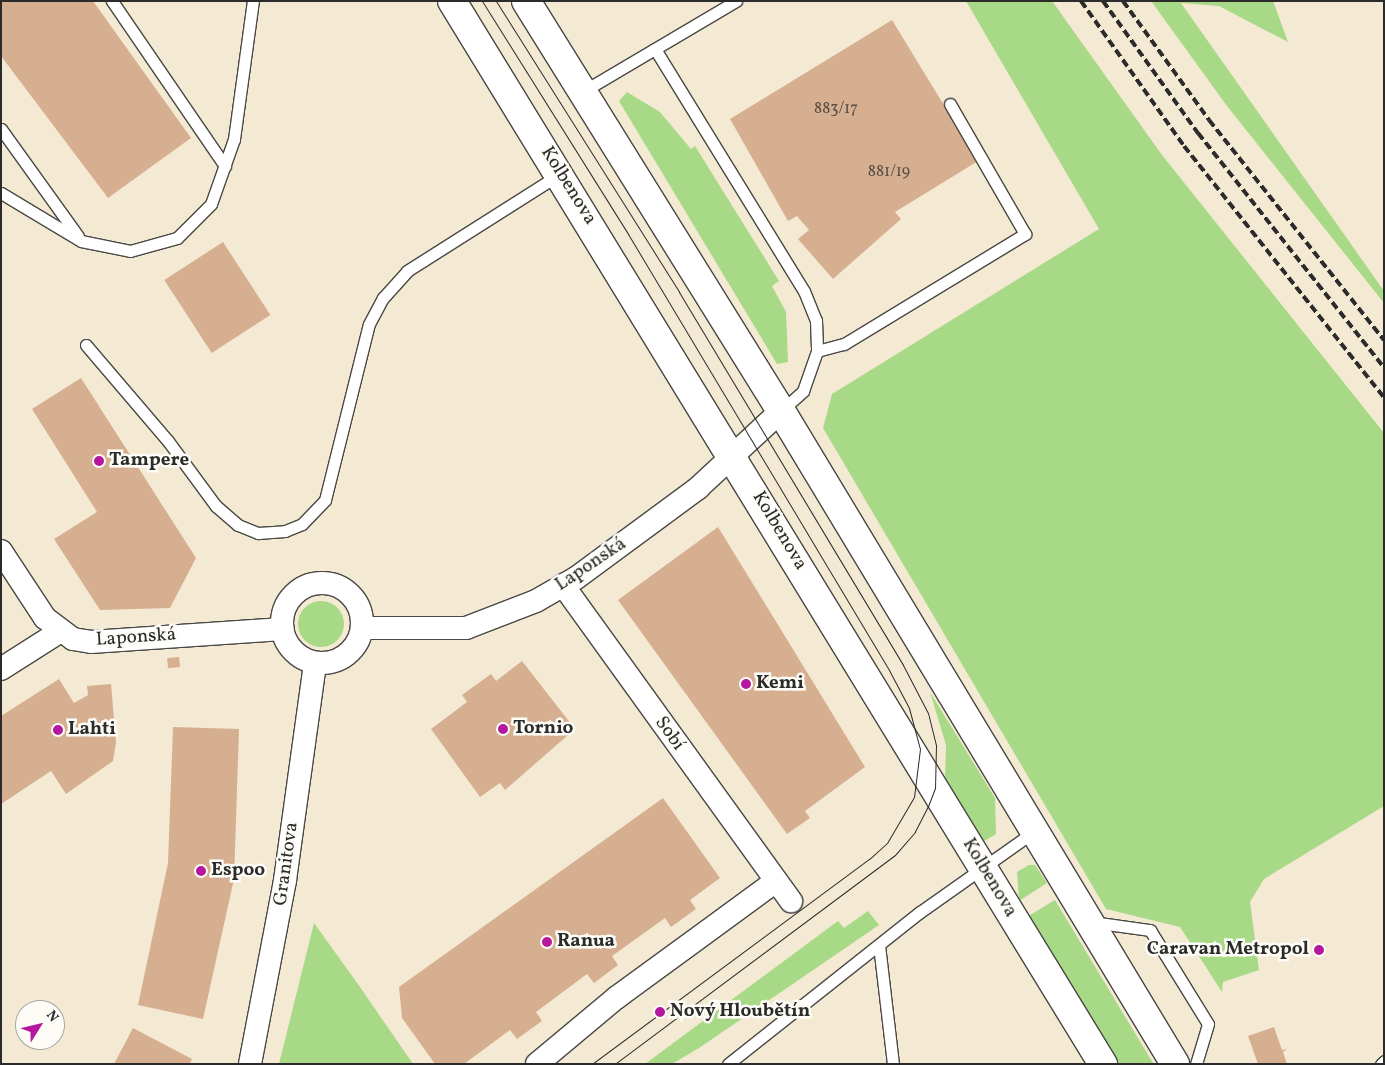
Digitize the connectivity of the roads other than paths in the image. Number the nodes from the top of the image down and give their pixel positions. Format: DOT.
graph roads {
  1 [pos="112,1"];
  2 [pos="253,1"];
  3 [pos="452,1"];
  4 [pos="526,1"];
  5 [pos="736,1"];
  6 [pos="655,49"];
  7 [pos="582,92"];
  8 [pos="950,104"];
  9 [pos="1,130"];
  10 [pos="225,166"];
  11 [pos="561,173"];
  12 [pos="1,193"];
  13 [pos="82,241"];
  14 [pos="86,345"];
  15 [pos="817,351"];
  16 [pos="781,411"];
  17 [pos="733,455"];
  18 [pos="1,551"];
  19 [pos="563,585"];
  20 [pos="362,628"];
  21 [pos="283,629"];
  22 [pos="59,632"];
  23 [pos="315,662"];
  24 [pos="1,670"];
  25 [pos="1035,831"];
  26 [pos="983,868"];
  27 [pos="776,881"];
  28 [pos="791,901"];
  29 [pos="1090,922"];
  30 [pos="879,945"];
  31 [pos="1384,1061"];
  32 [pos="250,1064"];
  33 [pos="537,1064"];
  34 [pos="728,1064"];
  35 [pos="893,1064"];
  36 [pos="1103,1064"];
  37 [pos="1175,1064"];
  38 [pos="1196,1064"];
  39 [pos="1381,1064"];
  1 -- 10 [label="lane"];
  2 -- 10 [label="lane"];
  3 -- 11 [label="main road, Kolbenova"];
  4 -- 7 [label="main road"];
  5 -- 6 [label="lane"];
  6 -- 7 [label="lane"];
  6 -- 15 [label="lane"];
  7 -- 16 [label="main road"];
  8 -- 15 [label="lane"];
  9 -- 13 [label="lane"];
  10 -- 13 [label="lane"];
  11 -- 14 [label="lane"];
  11 -- 17 [label="main road, Kolbenova"];
  12 -- 13 [label="lane"];
  15 -- 16 [label="lane"];
  16 -- 17 [label="street, Laponská"];
  16 -- 25 [label="main road"];
  17 -- 19 [label="street, Laponská"];
  17 -- 26 [label="main road, Kolbenova"];
  18 -- 22 [label="street"];
  19 -- 20 [label="street, Laponská"];
  19 -- 27 [label="street, Sobí"];
  20 -- 21 [label="street"];
  20 -- 23 [label="street"];
  21 -- 22 [label="street, Laponská"];
  21 -- 23 [label="street"];
  22 -- 24 [label="street"];
  23 -- 32 [label="street, Granitova"];
  25 -- 26 [label="lane"];
  25 -- 29 [label="main road"];
  26 -- 30 [label="lane"];
  26 -- 36 [label="main road, Kolbenova"];
  27 -- 28 [label="street, Sobí"];
  27 -- 33 [label="street"];
  29 -- 37 [label="main road"];
  29 -- 38 [label="lane"];
  30 -- 34 [label="lane"];
  30 -- 35 [label="lane"];
  31 -- 39 [label="lane"];
}
